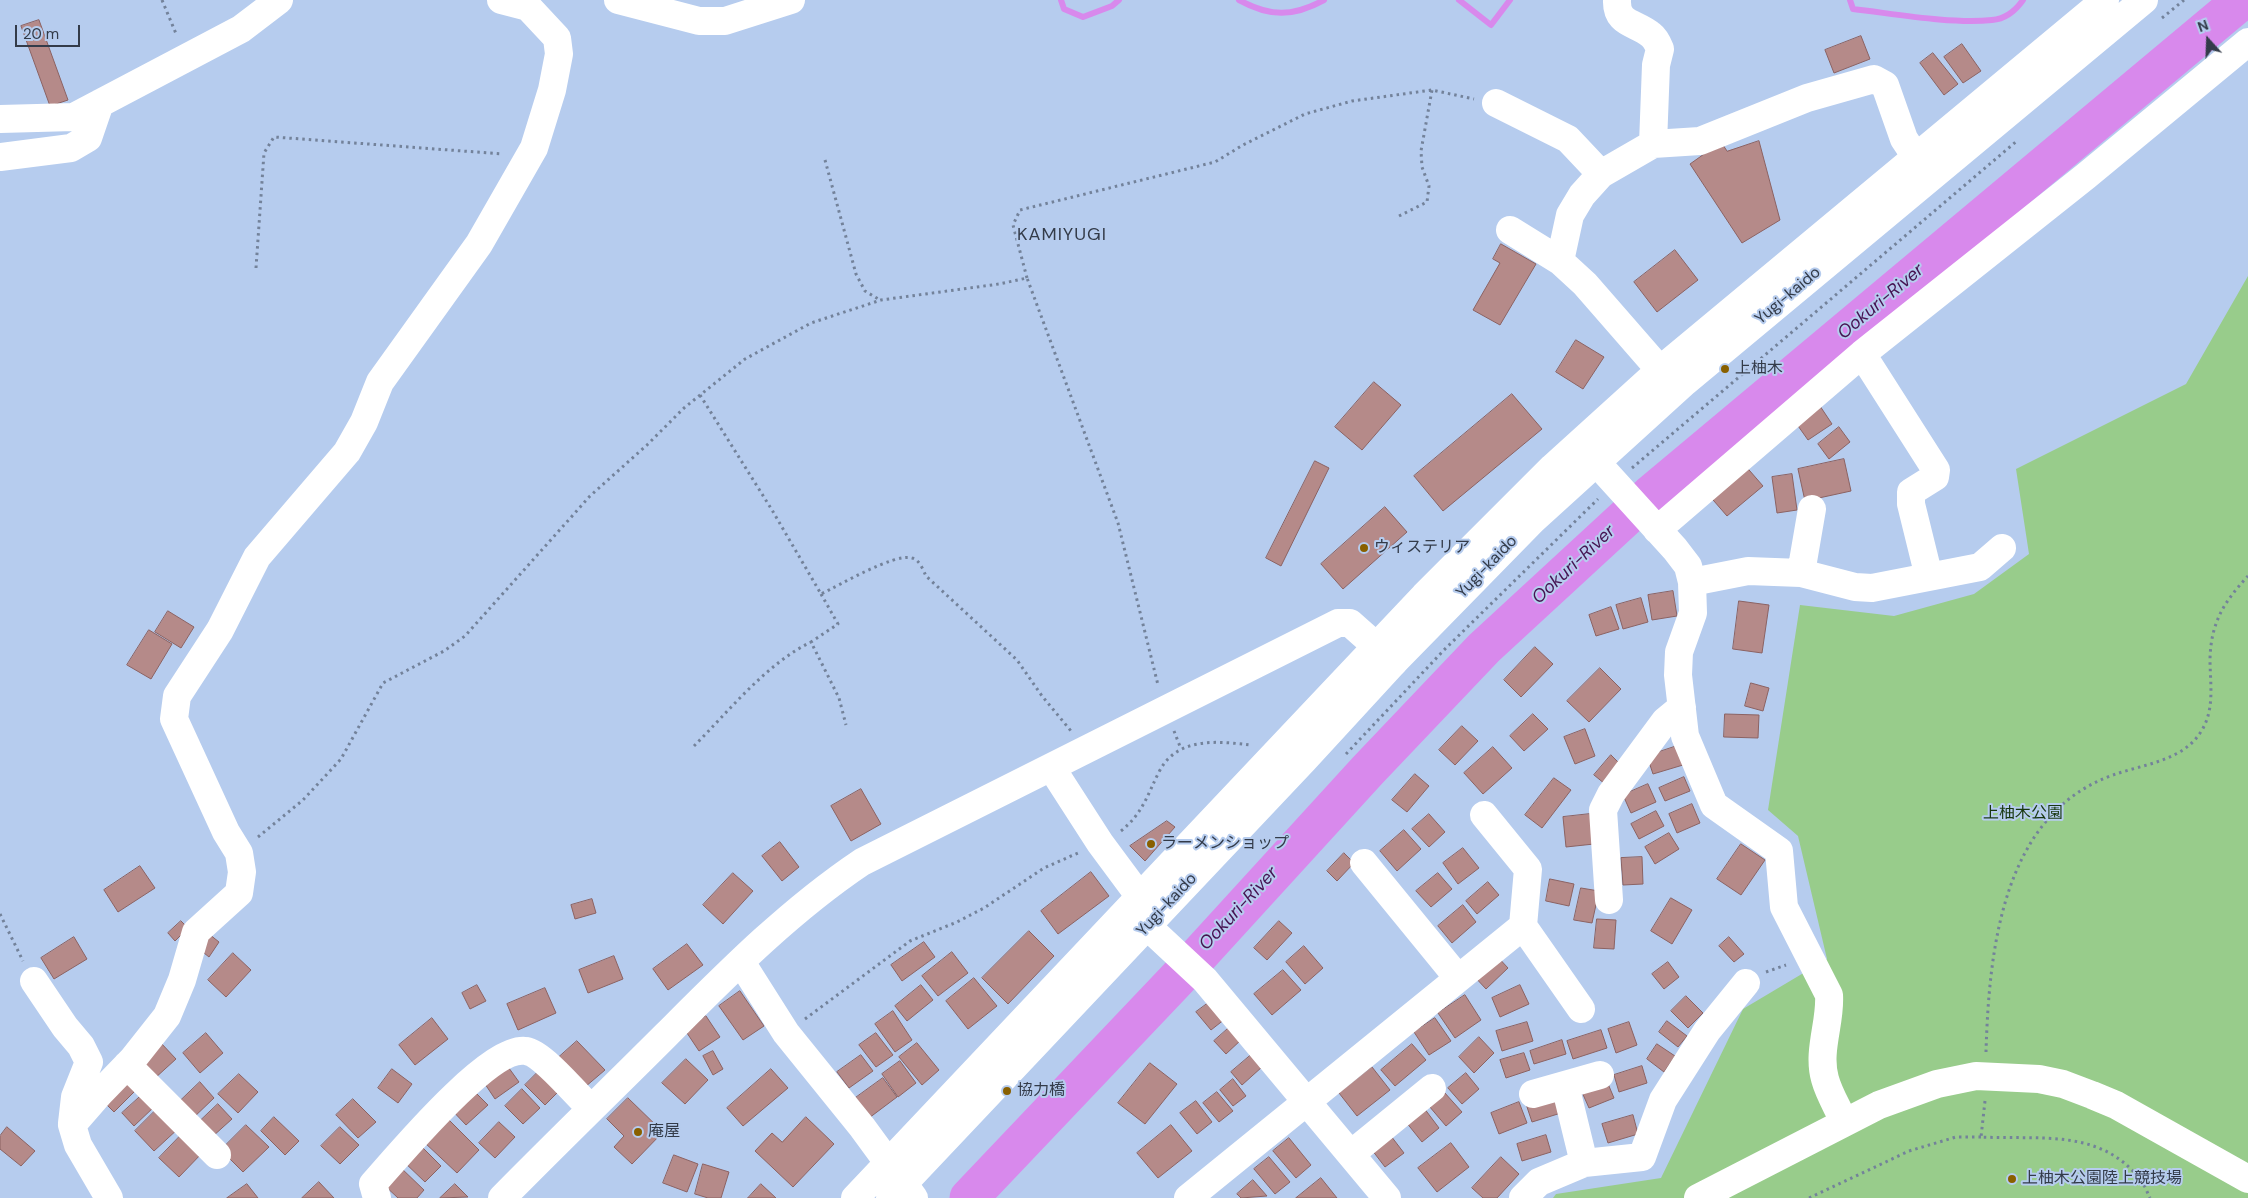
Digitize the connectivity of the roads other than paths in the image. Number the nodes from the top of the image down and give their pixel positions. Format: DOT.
graph roads {
  1 [pos="279,0"];
  2 [pos="501,0"];
  3 [pos="618,0"];
  4 [pos="791,0"];
  5 [pos="1617,0"];
  6 [pos="2105,0"];
  7 [pos="2153,9"];
  8 [pos="2248,42"];
  9 [pos="100,103"];
  10 [pos="1496,103"];
  11 [pos="0,119"];
  12 [pos="1653,144"];
  13 [pos="0,157"];
  14 [pos="1916,157"];
  15 [pos="1601,174"];
  16 [pos="1510,230"];
  17 [pos="1560,261"];
  18 [pos="1862,354"];
  19 [pos="1660,370"];
  20 [pos="1596,462"];
  21 [pos="1812,509"];
  22 [pos="1654,527"];
  23 [pos="2002,548"];
  24 [pos="1802,573"];
  25 [pos="1928,577"];
  26 [pos="1692,582"];
  27 [pos="1386,654"];
  28 [pos="1682,707"];
  29 [pos="1051,767"];
  30 [pos="1484,815"];
  31 [pos="1364,863"];
  32 [pos="1140,897"];
  33 [pos="1609,900"];
  34 [pos="1147,926"];
  35 [pos="1523,926"];
  36 [pos="741,962"];
  37 [pos="1458,978"];
  38 [pos="34,981"];
  39 [pos="1746,983"];
  40 [pos="1581,1009"];
  41 [pos="127,1065"];
  42 [pos="1600,1075"];
  43 [pos="1565,1085"];
  44 [pos="1432,1088"];
  45 [pos="1533,1094"];
  46 [pos="1308,1102"];
  47 [pos="591,1109"];
  48 [pos="1844,1122"];
  49 [pos="72,1125"];
  50 [pos="1351,1154"];
  51 [pos="217,1155"];
  52 [pos="1584,1164"];
  53 [pos="2248,1179"];
  54 [pos="899,1186"];
  55 [pos="1375,1194"];
  56 [pos="110,1198"];
  57 [pos="377,1198"];
  58 [pos="502,1198"];
  59 [pos="855,1198"];
  60 [pos="1188,1198"];
  61 [pos="1523,1198"];
  62 [pos="1698,1198"];
  1 -- 9 [label="street"];
  2 -- 41 [label="street"];
  3 -- 4 [label="street"];
  5 -- 12 [label="street"];
  6 -- 14 [label="street, Yugi-kaido"];
  7 -- 20 [label="street, Yugi-kaido"];
  8 -- 18 [label="street"];
  9 -- 11 [label="street"];
  9 -- 13 [label="street"];
  10 -- 15 [label="street"];
  12 -- 14 [label="street"];
  12 -- 15 [label="street"];
  14 -- 19 [label="street, Yugi-kaido"];
  15 -- 17 [label="street"];
  16 -- 17 [label="street"];
  17 -- 19 [label="street"];
  18 -- 22 [label="street"];
  18 -- 25 [label="street"];
  19 -- 27 [label="street, Yugi-kaido"];
  20 -- 22 [label="street"];
  20 -- 27 [label="street, Yugi-kaido"];
  21 -- 24 [label="street"];
  22 -- 26 [label="street"];
  23 -- 25 [label="street"];
  24 -- 25 [label="street"];
  24 -- 26 [label="street"];
  26 -- 28 [label="street"];
  27 -- 29 [label="street"];
  27 -- 32 [label="street, Yugi-kaido"];
  27 -- 34 [label="street, Yugi-kaido"];
  28 -- 33 [label="street"];
  28 -- 48 [label="street"];
  29 -- 32 [label="street"];
  29 -- 36 [label="street"];
  30 -- 35 [label="street"];
  31 -- 37 [label="street"];
  32 -- 54 [label="street, Yugi-kaido"];
  34 -- 46 [label="street"];
  34 -- 54 [label="street, Yugi-kaido"];
  35 -- 37 [label="street"];
  35 -- 40 [label="street"];
  36 -- 47 [label="street"];
  36 -- 54 [label="street"];
  37 -- 46 [label="street"];
  38 -- 49 [label="street"];
  39 -- 52 [label="street"];
  41 -- 49 [label="street"];
  41 -- 51 [label="street"];
  42 -- 43 [label="street"];
  43 -- 45 [label="street"];
  43 -- 52 [label="street"];
  44 -- 50 [label="street"];
  46 -- 50 [label="street"];
  46 -- 60 [label="street"];
  47 -- 57 [label="street"];
  47 -- 58 [label="street"];
  48 -- 53 [label="street"];
  48 -- 62 [label="street"];
  49 -- 56 [label="street"];
  50 -- 55 [label="street"];
  52 -- 61 [label="street"];
  54 -- 59 [label="street, Yugi-kaido"];
}
